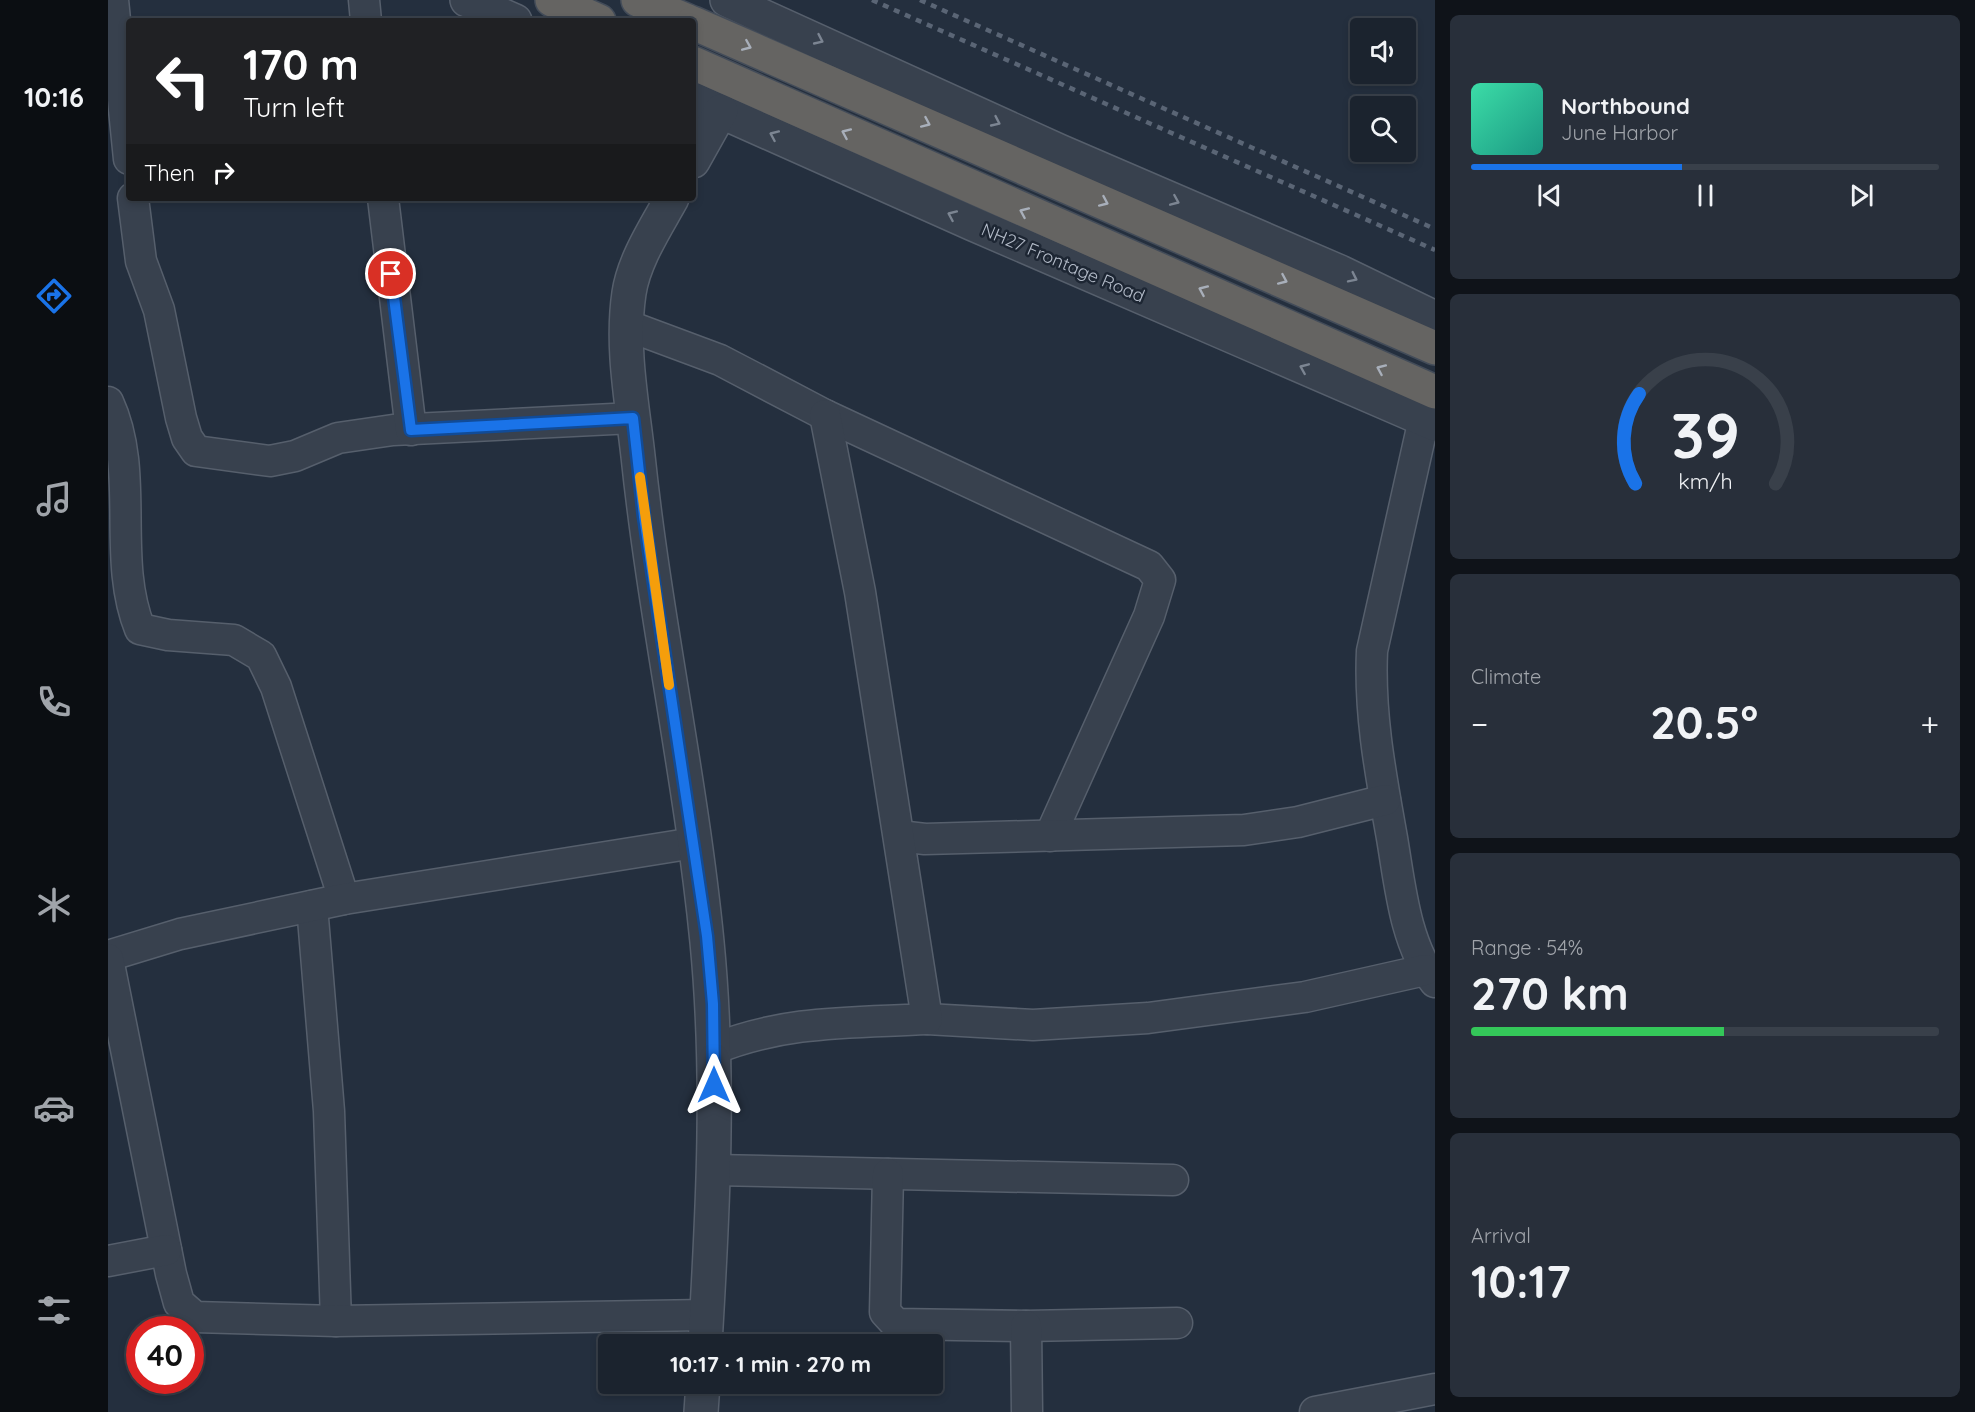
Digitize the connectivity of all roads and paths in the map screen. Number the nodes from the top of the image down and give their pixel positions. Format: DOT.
graph roads {
  1 [pos="113,0"];
  2 [pos="364,0"];
  3 [pos="467,0"];
  4 [pos="552,0"];
  5 [pos="638,0"];
  6 [pos="727,0"];
  7 [pos="366,18"];
  8 [pos="508,18"];
  9 [pos="593,18"];
  10 [pos="681,18"];
  11 [pos="696,24"];
  12 [pos="696,64"];
  13 [pos="707,105"];
  14 [pos="126,129"];
  15 [pos="696,149"];
  16 [pos="133,201"];
  17 [pos="383,201"];
  18 [pos="670,201"];
  19 [pos="1435,318"];
  20 [pos="626,325"];
  21 [pos="1435,348"];
  22 [pos="108,402"];
  23 [pos="1431,412"];
  24 [pos="825,415"];
  25 [pos="633,418"];
  26 [pos="411,430"];
  27 [pos="1385,800"];
  28 [pos="899,836"];
  29 [pos="1050,836"];
  30 [pos="694,843"];
  31 [pos="344,899"];
  32 [pos="312,906"];
  33 [pos="108,957"];
  34 [pos="1430,976"];
  35 [pos="927,1019"];
  36 [pos="714,1049"];
  37 [pos="713,1170"];
  38 [pos="888,1174"];
  39 [pos="1173,1180"];
  40 [pos="166,1250"];
  41 [pos="108,1261"];
  42 [pos="336,1321"];
  43 [pos="1177,1323"];
  44 [pos="1026,1326"];
  45 [pos="706,1330"];
  46 [pos="1435,1389"];
  47 [pos="702,1394"];
  48 [pos="701,1412"];
  49 [pos="1027,1412"];
  50 [pos="1315,1412"];
  1 -- 14 [label="street"];
  2 -- 7 [label="street"];
  3 -- 8 [label="street"];
  4 -- 9 [label="highway"];
  5 -- 10 [label="highway"];
  6 -- 19 [label="street, one-way"];
  11 -- 21 [label="highway, one-way"];
  23 -- 12 [label="highway, one-way"];
  13 -- 15 [label="street"];
  23 -- 13 [label="street, NH27 Frontage Road, one-way"];
  16 -- 26 [label="street"];
  17 -- 26 [label="street"];
  18 -- 20 [label="street"];
  20 -- 24 [label="street"];
  20 -- 25 [label="street"];
  22 -- 31 [label="street"];
  23 -- 27 [label="street"];
  24 -- 28 [label="street"];
  24 -- 29 [label="street"];
  25 -- 26 [label="street"];
  25 -- 30 [label="street"];
  27 -- 29 [label="street"];
  27 -- 34 [label="street"];
  28 -- 29 [label="street"];
  28 -- 35 [label="street"];
  30 -- 31 [label="street"];
  30 -- 36 [label="street"];
  31 -- 32 [label="street"];
  32 -- 33 [label="street"];
  32 -- 42 [label="street"];
  33 -- 40 [label="street"];
  34 -- 35 [label="street"];
  35 -- 36 [label="street"];
  36 -- 37 [label="street"];
  37 -- 38 [label="street"];
  37 -- 45 [label="street"];
  38 -- 39 [label="street"];
  38 -- 44 [label="street"];
  40 -- 41 [label="street"];
  40 -- 42 [label="street"];
  42 -- 45 [label="street"];
  43 -- 44 [label="street"];
  44 -- 49 [label="street"];
  46 -- 50 [label="street"];
  47 -- 48 [label="street"];
}
